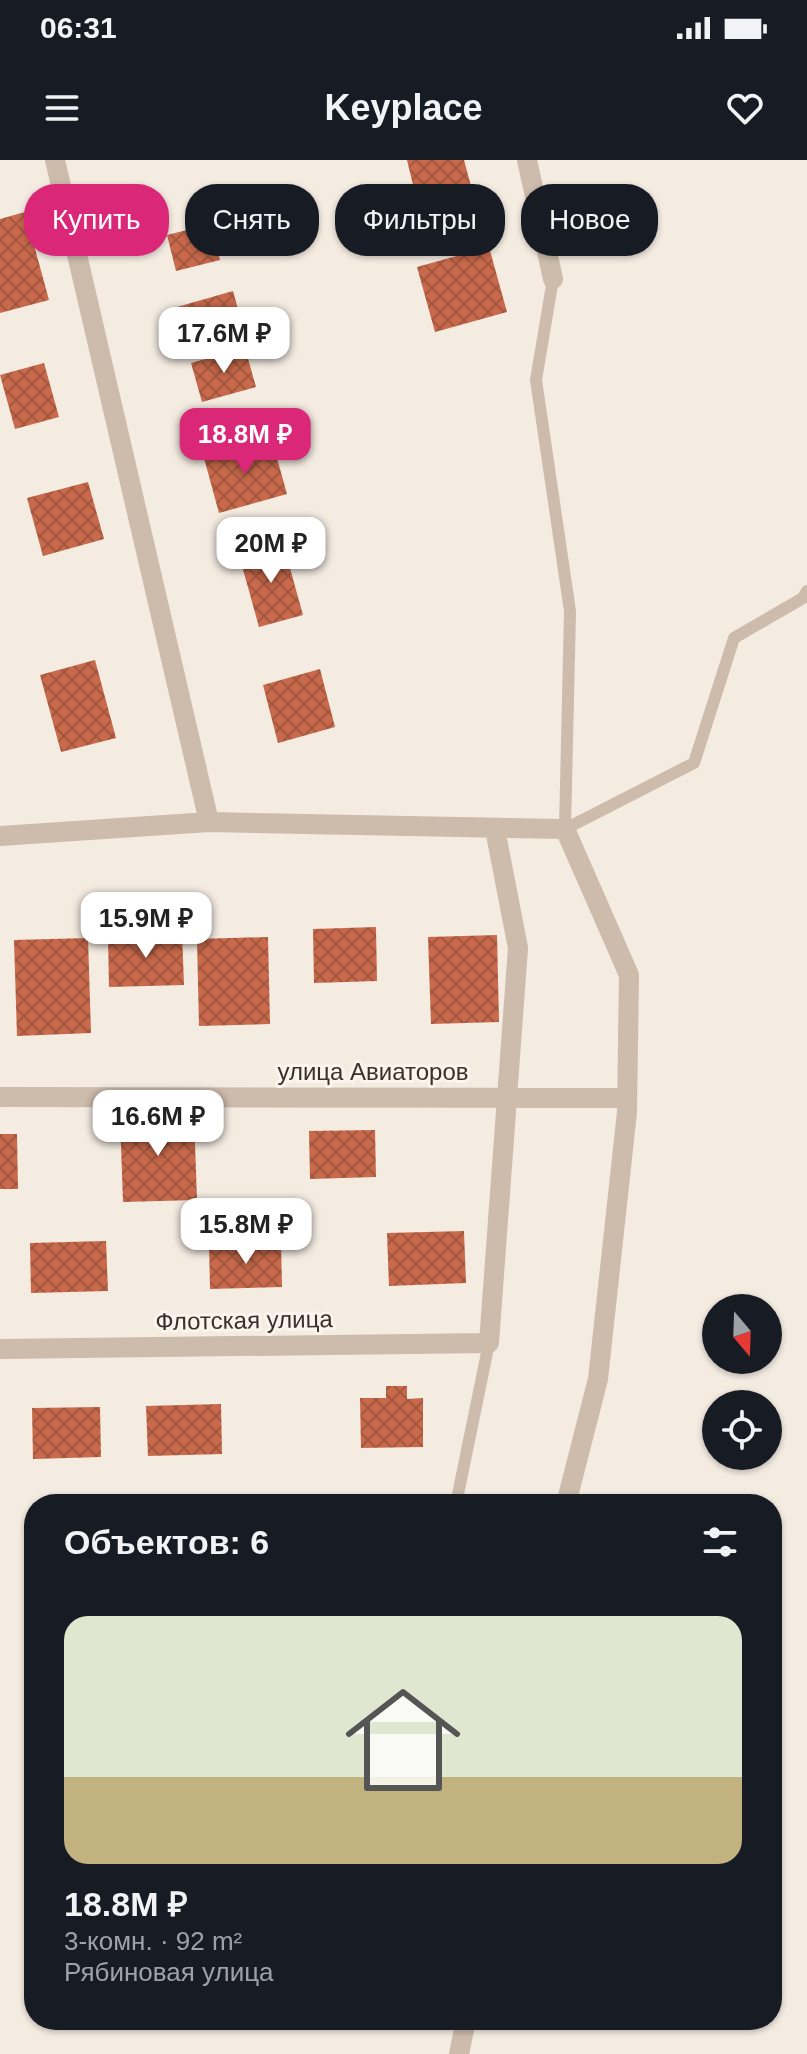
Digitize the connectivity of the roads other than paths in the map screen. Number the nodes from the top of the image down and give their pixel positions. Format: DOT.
graph roads {
  1 [pos="55,160"];
  2 [pos="527,160"];
  3 [pos="553,279"];
  4 [pos="807,591"];
  5 [pos="209,822"];
  6 [pos="495,829"];
  7 [pos="565,829"];
  8 [pos="0,836"];
  9 [pos="506,1096"];
  10 [pos="0,1097"];
  11 [pos="627,1098"];
  12 [pos="489,1343"];
  13 [pos="0,1349"];
  14 [pos="458,1494"];
  15 [pos="569,1494"];
  16 [pos="464,2030"];
  17 [pos="459,2054"];
  1 -- 5 [label="street"];
  2 -- 3 [label="street"];
  3 -- 7 [label="lane"];
  4 -- 7 [label="lane"];
  5 -- 6 [label="street"];
  5 -- 8 [label="street"];
  6 -- 7 [label="street"];
  6 -- 9 [label="street"];
  7 -- 11 [label="street"];
  9 -- 10 [label="street, улица Авиаторов"];
  9 -- 11 [label="street, улица Авиаторов"];
  9 -- 12 [label="street"];
  11 -- 15 [label="street"];
  12 -- 13 [label="street, Флотская улица"];
  12 -- 14 [label="lane"];
  16 -- 17 [label="street"];
}
